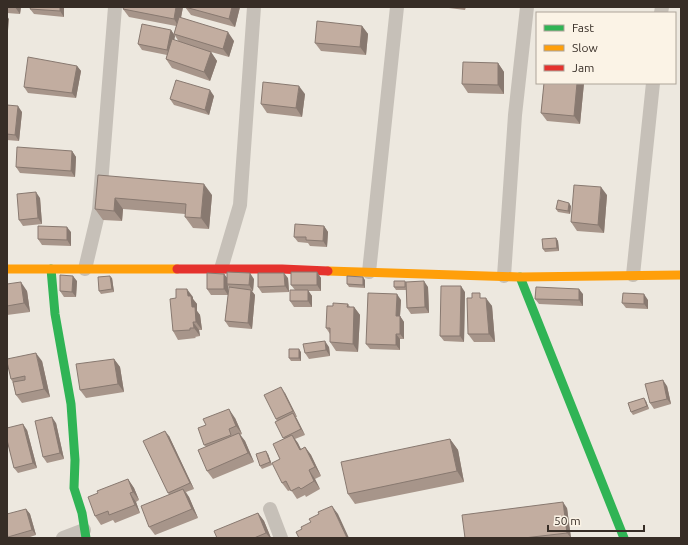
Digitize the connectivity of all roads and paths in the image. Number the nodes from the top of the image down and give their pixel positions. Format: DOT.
graph roads {
  1 [pos="115,7"];
  2 [pos="254,7"];
  3 [pos="397,7"];
  4 [pos="527,7"];
  5 [pos="653,84"];
  6 [pos="7,269"];
  7 [pos="51,269"];
  8 [pos="85,269"];
  9 [pos="221,269"];
  10 [pos="369,272"];
  11 [pos="633,275"];
  12 [pos="681,275"];
  13 [pos="504,276"];
  14 [pos="520,277"];
  15 [pos="270,509"];
  16 [pos="85,534"];
  17 [pos="63,538"];
  18 [pos="281,538"];
  19 [pos="624,538"];
  1 -- 8 [label="street"];
  2 -- 9 [label="street"];
  3 -- 10 [label="street"];
  4 -- 13 [label="street"];
  5 -- 11 [label="street"];
  6 -- 7 [label="street"];
  7 -- 8 [label="street"];
  7 -- 16 [label="street"];
  8 -- 9 [label="street"];
  9 -- 10 [label="street"];
  10 -- 13 [label="street"];
  11 -- 12 [label="street"];
  11 -- 14 [label="street"];
  13 -- 14 [label="street"];
  14 -- 19 [label="street"];
  15 -- 18 [label="street"];
  16 -- 17 [label="street"];
}
